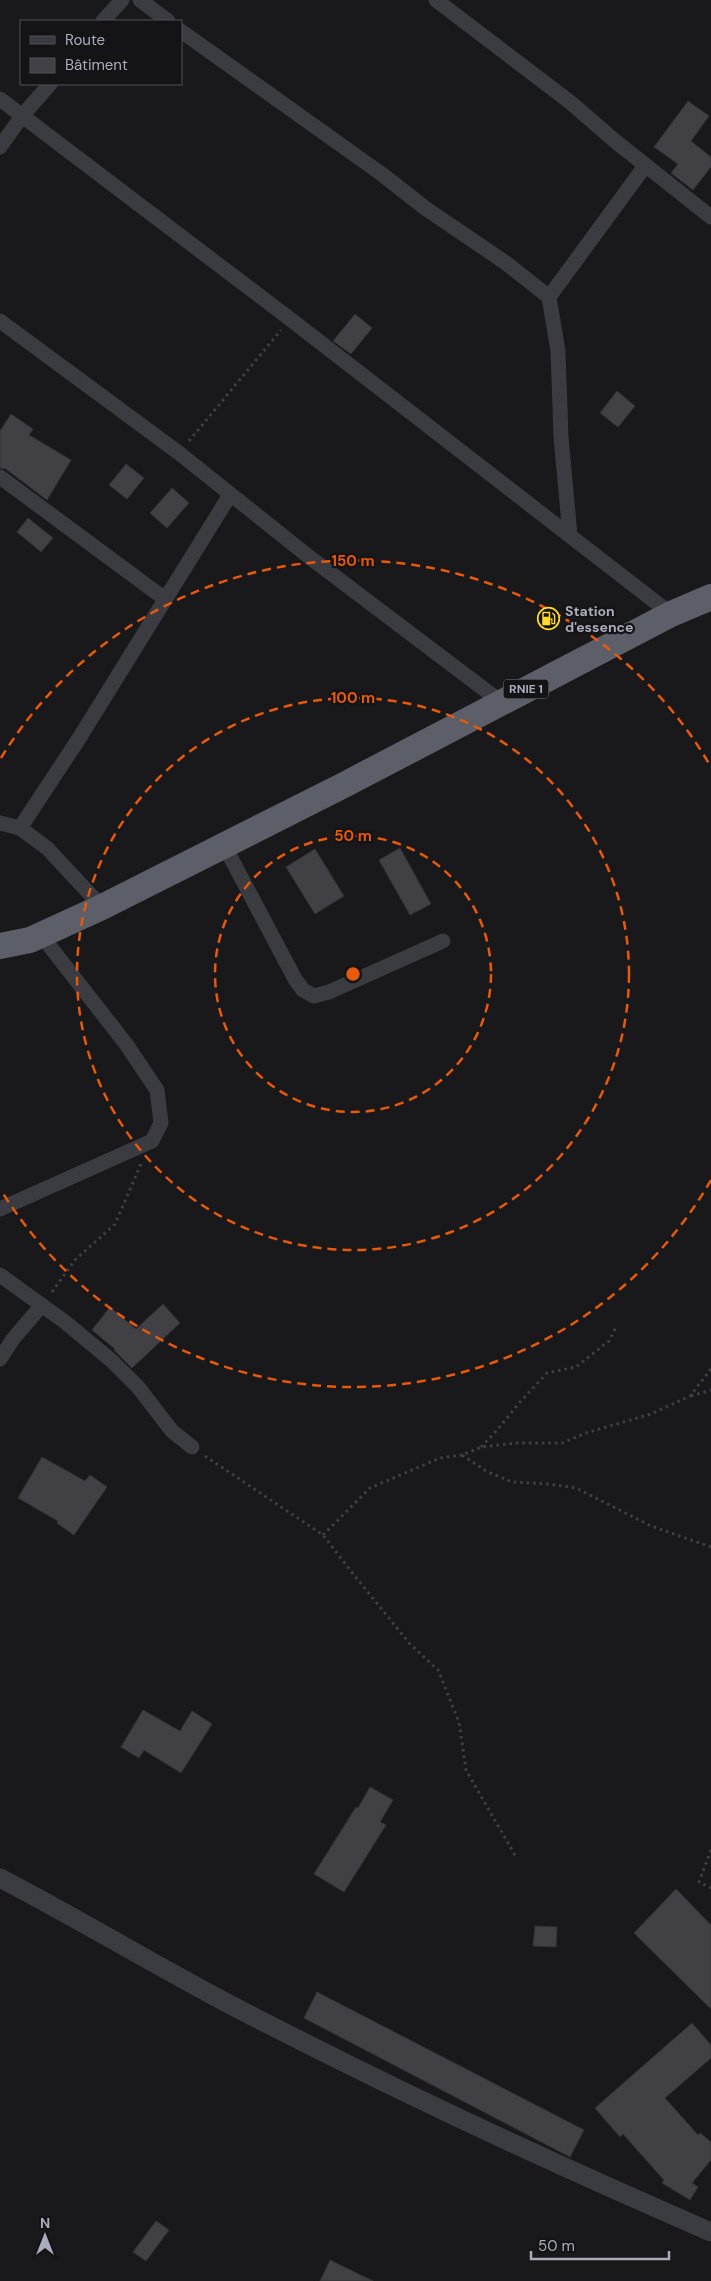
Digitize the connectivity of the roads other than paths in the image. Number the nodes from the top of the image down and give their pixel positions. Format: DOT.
graph roads {
  1 [pos="122,0"];
  2 [pos="140,0"];
  3 [pos="436,0"];
  4 [pos="104,20"];
  5 [pos="167,20"];
  6 [pos="182,32"];
  7 [pos="49,85"];
  8 [pos="0,99"];
  9 [pos="22,116"];
  10 [pos="0,147"];
  11 [pos="645,166"];
  12 [pos="711,218"];
  13 [pos="549,296"];
  14 [pos="0,320"];
  15 [pos="0,477"];
  16 [pos="230,495"];
  17 [pos="570,535"];
  18 [pos="711,597"];
  19 [pos="165,599"];
  20 [pos="671,614"];
  21 [pos="501,702"];
  22 [pos="0,824"];
  23 [pos="20,828"];
  24 [pos="224,845"];
  25 [pos="102,907"];
  26 [pos="35,937"];
  27 [pos="443,941"];
  28 [pos="0,946"];
  29 [pos="0,966"];
  30 [pos="0,1209"];
  31 [pos="0,1274"];
  32 [pos="42,1305"];
  33 [pos="0,1359"];
  34 [pos="192,1447"];
  35 [pos="0,1878"];
  36 [pos="711,2232"];
  1 -- 4 [label="street"];
  2 -- 5 [label="street"];
  3 -- 11 [label="street"];
  6 -- 13 [label="street"];
  7 -- 9 [label="street"];
  8 -- 9 [label="street"];
  9 -- 10 [label="street"];
  9 -- 17 [label="street"];
  11 -- 12 [label="street"];
  11 -- 13 [label="street"];
  13 -- 17 [label="street"];
  14 -- 16 [label="street"];
  15 -- 19 [label="street"];
  16 -- 19 [label="street"];
  16 -- 21 [label="street"];
  17 -- 20 [label="street"];
  18 -- 20 [label="highway, RNIE 1"];
  19 -- 23 [label="street"];
  20 -- 21 [label="highway, RNIE 1"];
  21 -- 24 [label="highway, RNIE 1"];
  22 -- 23 [label="street"];
  23 -- 25 [label="street"];
  24 -- 25 [label="highway, RNIE 1"];
  24 -- 27 [label="street"];
  25 -- 26 [label="highway, RNIE 1"];
  26 -- 28 [label="highway, RNIE 1"];
  26 -- 29 [label="highway, RNIE 1"];
  26 -- 30 [label="street"];
  31 -- 32 [label="street"];
  32 -- 33 [label="street"];
  32 -- 34 [label="street"];
  35 -- 36 [label="street"];
}
